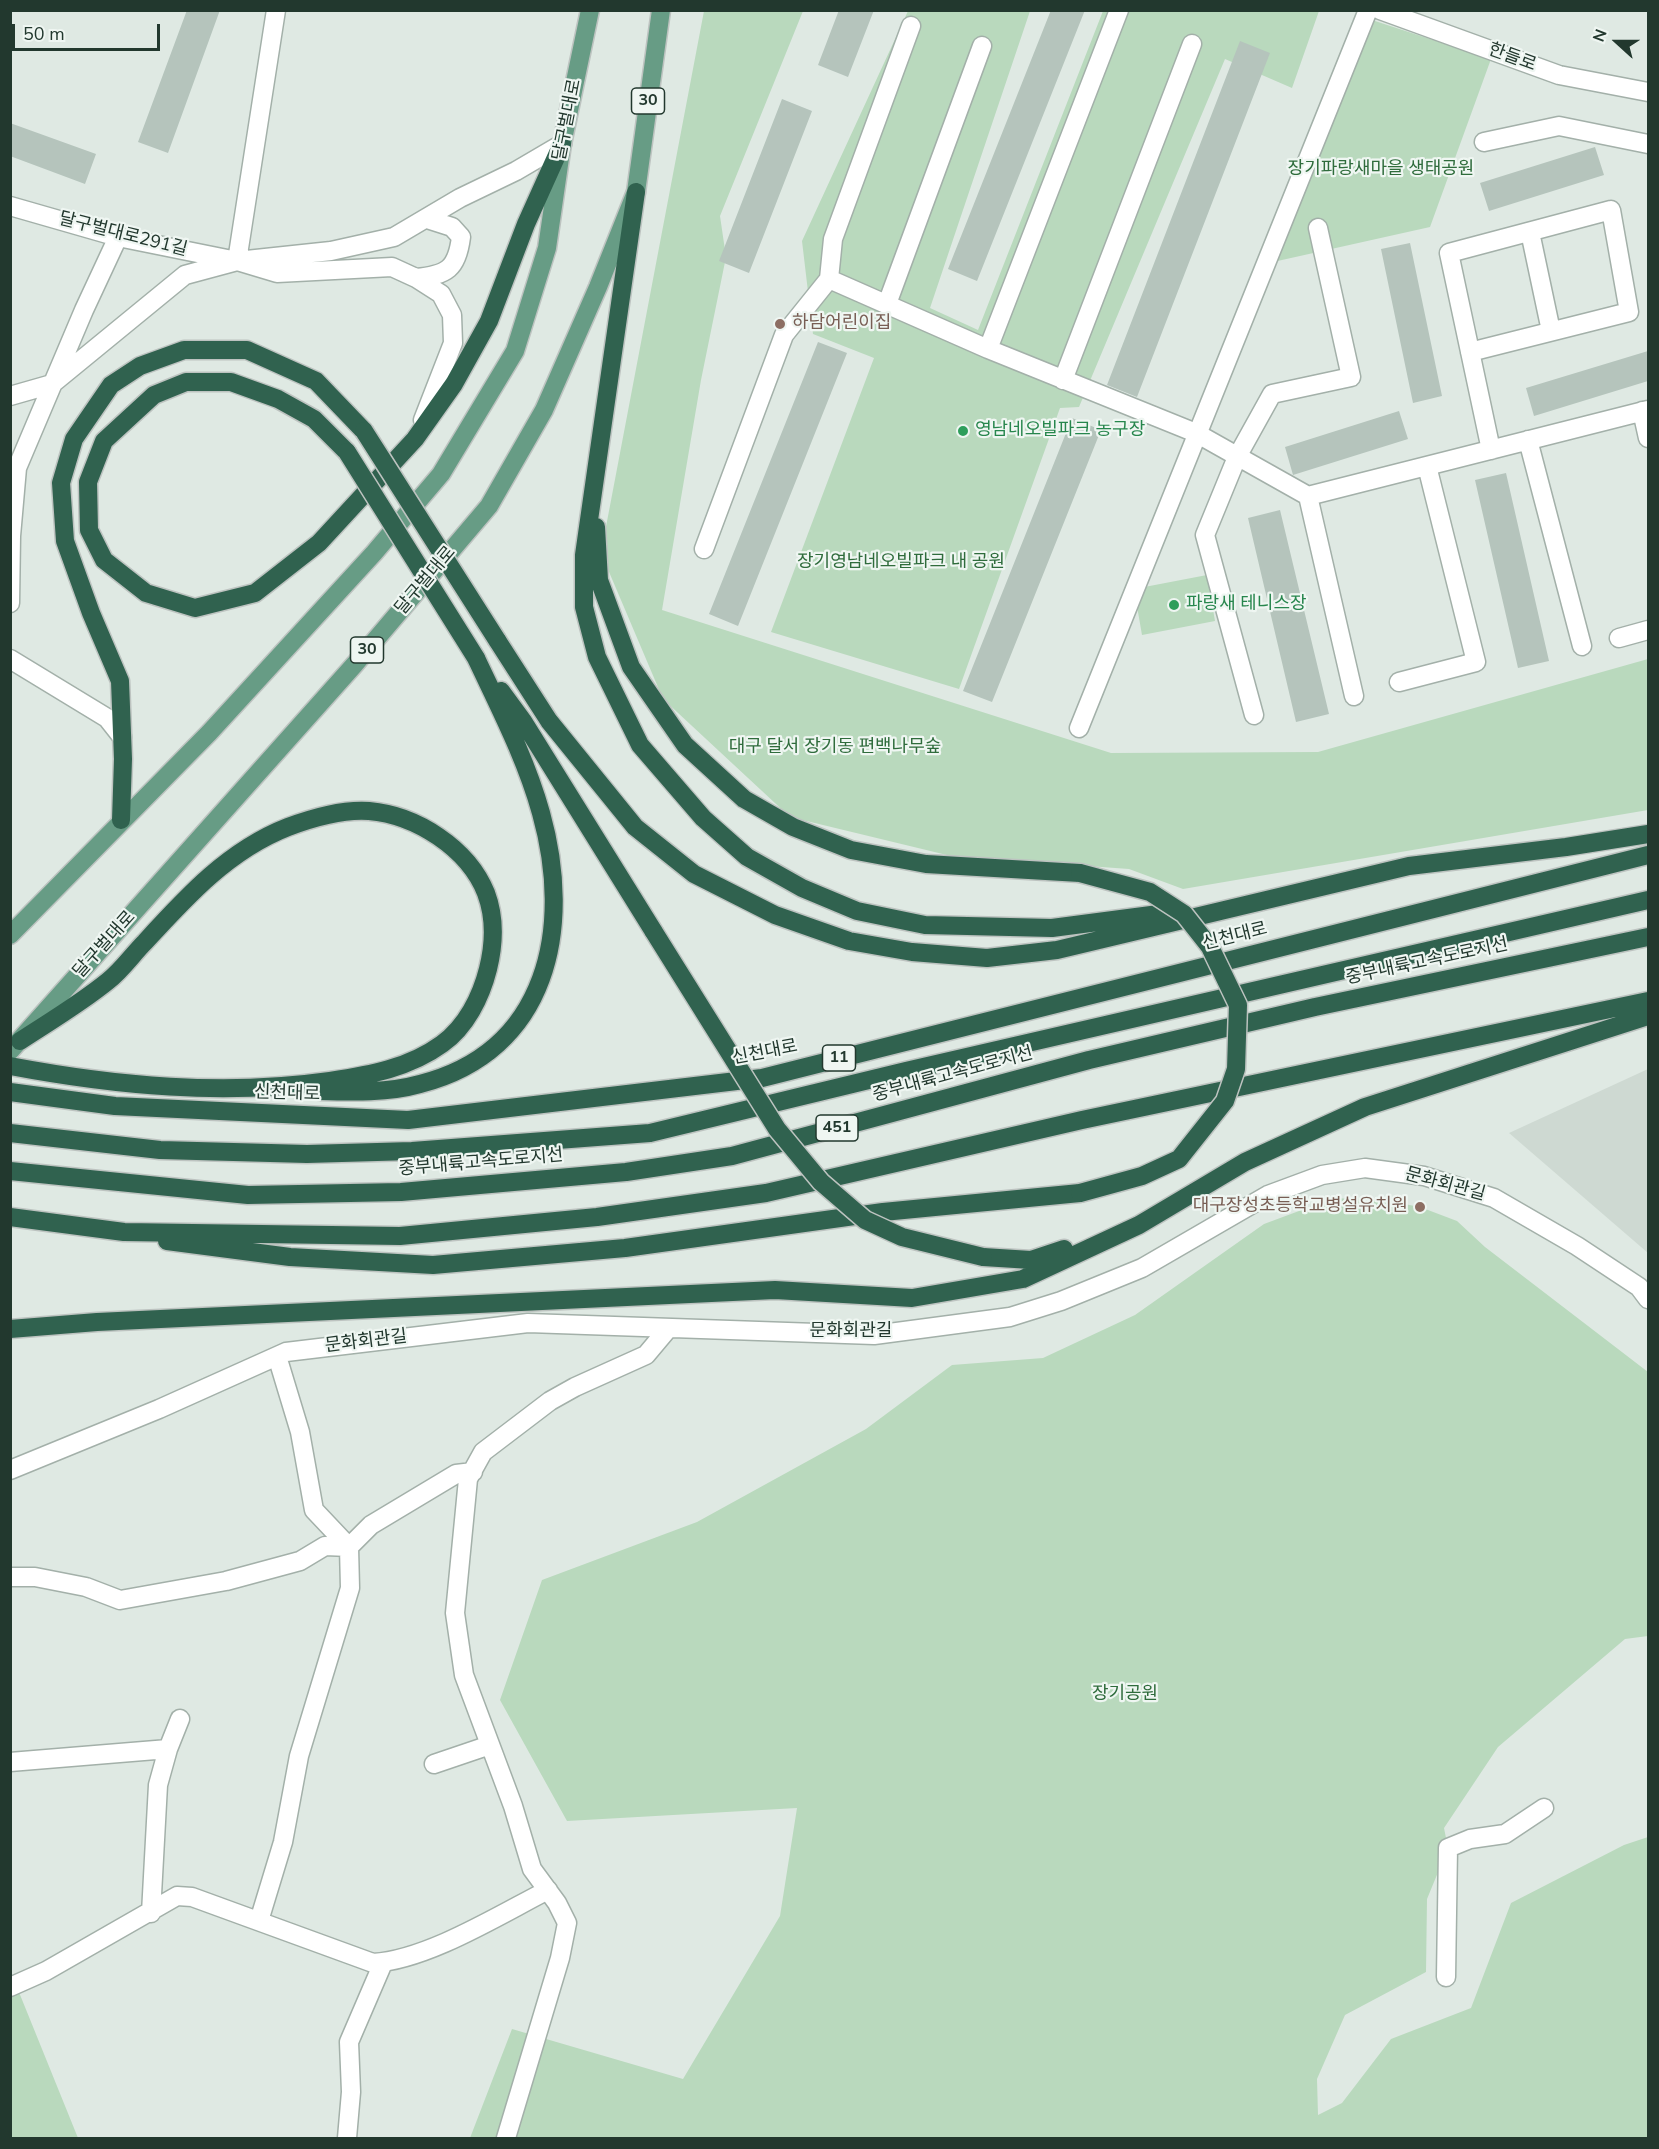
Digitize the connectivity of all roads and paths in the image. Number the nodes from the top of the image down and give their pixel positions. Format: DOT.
graph roads {
  1 [pos="276,10"];
  2 [pos="590,10"];
  3 [pos="661,10"];
  4 [pos="1119,10"];
  5 [pos="1368,10"];
  6 [pos="1380,10"];
  7 [pos="911,26"];
  8 [pos="1192,44"];
  9 [pos="982,46"];
  10 [pos="1648,92"];
  11 [pos="1484,142"];
  12 [pos="562,144"];
  13 [pos="1648,144"];
  14 [pos="636,192"];
  15 [pos="10,206"];
  16 [pos="428,219"];
  17 [pos="1318,228"];
  18 [pos="1530,232"];
  19 [pos="118,237"];
  20 [pos="237,261"];
  21 [pos="416,278"];
  22 [pos="829,279"];
  23 [pos="887,304"];
  24 [pos="1551,332"];
  25 [pos="988,349"];
  26 [pos="1470,352"];
  27 [pos="1063,380"];
  28 [pos="52,384"];
  29 [pos="10,396"];
  30 [pos="1645,411"];
  31 [pos="1196,433"];
  32 [pos="1648,438"];
  33 [pos="415,439"];
  34 [pos="1528,440"];
  35 [pos="1491,450"];
  36 [pos="1237,457"];
  37 [pos="1428,466"];
  38 [pos="594,494"];
  39 [pos="1308,496"];
  40 [pos="704,549"];
  41 [pos="10,603"];
  42 [pos="1648,630"];
  43 [pos="1619,638"];
  44 [pos="1582,646"];
  45 [pos="476,658"];
  46 [pos="10,659"];
  47 [pos="1399,682"];
  48 [pos="1353,696"];
  49 [pos="1254,715"];
  50 [pos="1079,728"];
  51 [pos="122,737"];
  52 [pos="121,820"];
  53 [pos="1648,834"];
  54 [pos="1648,855"];
  55 [pos="1274,898"];
  56 [pos="1648,900"];
  57 [pos="10,935"];
  58 [pos="1648,937"];
  59 [pos="1648,1001"];
  60 [pos="1648,1016"];
  61 [pos="15,1046"];
  62 [pos="10,1066"];
  63 [pos="273,1089"];
  64 [pos="10,1092"];
  65 [pos="10,1133"];
  66 [pos="10,1171"];
  67 [pos="10,1216"];
  68 [pos="1139,1225"];
  69 [pos="124,1232"];
  70 [pos="1648,1299"];
  71 [pos="10,1329"];
  72 [pos="667,1330"];
  73 [pos="277,1356"];
  74 [pos="10,1470"];
  75 [pos="472,1472"];
  76 [pos="349,1547"];
  77 [pos="10,1577"];
  78 [pos="180,1719"];
  79 [pos="490,1745"];
  80 [pos="168,1749"];
  81 [pos="10,1762"];
  82 [pos="434,1764"];
  83 [pos="1544,1808"];
  84 [pos="548,1890"];
  85 [pos="151,1913"];
  86 [pos="259,1921"];
  87 [pos="383,1963"];
  88 [pos="1446,1977"];
  89 [pos="10,1987"];
  90 [pos="347,2139"];
  91 [pos="506,2139"];
  1 -- 20 [label="street"];
  2 -- 12 [label="main road, 달구벌대로"];
  3 -- 14 [label="main road, 달구벌대로 / 30"];
  4 -- 25 [label="street"];
  5 -- 31 [label="street"];
  6 -- 10 [label="street, 한들로"];
  7 -- 22 [label="street"];
  8 -- 27 [label="street"];
  9 -- 23 [label="street"];
  11 -- 13 [label="street"];
  12 -- 16 [label="street"];
  12 -- 33 [label="highway"];
  12 -- 52 [label="main road, 달구벌대로"];
  14 -- 38 [label="highway"];
  14 -- 61 [label="main road, 달구벌대로 / 30"];
  15 -- 19 [label="street, 달구벌대로291길"];
  16 -- 20 [label="street"];
  16 -- 21 [label="street"];
  17 -- 36 [label="street"];
  18 -- 24 [label="street"];
  18 -- 24 [label="street"];
  18 -- 26 [label="street"];
  19 -- 20 [label="street, 달구벌대로291길"];
  19 -- 28 [label="street"];
  20 -- 21 [label="street"];
  20 -- 28 [label="street"];
  21 -- 33 [label="street"];
  22 -- 23 [label="street"];
  22 -- 40 [label="street"];
  23 -- 25 [label="street"];
  24 -- 26 [label="street"];
  25 -- 27 [label="street"];
  26 -- 35 [label="street"];
  27 -- 31 [label="street"];
  28 -- 29 [label="street"];
  28 -- 41 [label="street"];
  30 -- 32 [label="street"];
  30 -- 34 [label="street"];
  31 -- 36 [label="street"];
  31 -- 50 [label="street"];
  33 -- 45 [label="highway, bridge"];
  34 -- 35 [label="street"];
  34 -- 44 [label="street"];
  35 -- 37 [label="street"];
  36 -- 39 [label="street"];
  36 -- 49 [label="street"];
  37 -- 39 [label="street"];
  37 -- 47 [label="street"];
  38 -- 55 [label="highway"];
  38 -- 69 [label="highway, bridge"];
  39 -- 48 [label="street"];
  42 -- 43 [label="street"];
  45 -- 63 [label="highway"];
  45 -- 68 [label="highway, bridge"];
  46 -- 51 [label="street"];
  51 -- 52 [label="highway"];
  51 -- 55 [label="highway, bridge"];
  52 -- 57 [label="main road, 달구벌대로"];
  53 -- 55 [label="highway"];
  54 -- 64 [label="highway, 신천대로 / 11"];
  56 -- 65 [label="highway, 중부내륙고속도로지선 / 451"];
  58 -- 66 [label="highway, 중부내륙고속도로지선 / 451"];
  59 -- 69 [label="highway"];
  60 -- 68 [label="highway"];
  61 -- 63 [label="highway"];
  62 -- 63 [label="highway"];
  67 -- 69 [label="highway"];
  68 -- 71 [label="highway"];
  70 -- 72 [label="street, 문화회관길"];
  72 -- 73 [label="street, 문화회관길"];
  72 -- 75 [label="street"];
  73 -- 74 [label="street, 문화회관길"];
  73 -- 76 [label="street"];
  75 -- 76 [label="street"];
  75 -- 79 [label="street"];
  76 -- 77 [label="street"];
  76 -- 86 [label="street"];
  78 -- 80 [label="street"];
  79 -- 82 [label="street"];
  79 -- 84 [label="street"];
  80 -- 81 [label="street"];
  80 -- 85 [label="street"];
  83 -- 88 [label="street"];
  84 -- 87 [label="street"];
  84 -- 91 [label="street"];
  85 -- 86 [label="street"];
  85 -- 89 [label="street"];
  86 -- 87 [label="street"];
  87 -- 90 [label="street"];
}
